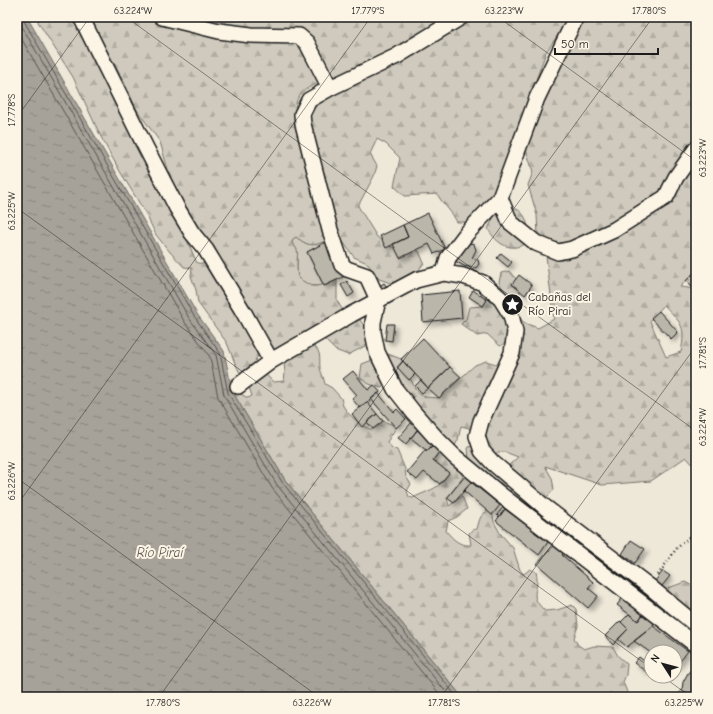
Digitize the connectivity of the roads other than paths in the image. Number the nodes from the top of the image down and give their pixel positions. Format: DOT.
graph roads {
  1 [pos="81,17"];
  2 [pos="162,17"];
  3 [pos="461,17"];
  4 [pos="576,17"];
  5 [pos="330,88"];
  6 [pos="696,149"];
  7 [pos="500,198"];
  8 [pos="444,273"];
  9 [pos="378,300"];
  10 [pos="271,361"];
  11 [pos="238,386"];
  12 [pos="482,451"];
  13 [pos="454,456"];
  14 [pos="546,508"];
  15 [pos="537,522"];
  16 [pos="696,625"];
  17 [pos="696,645"];
  1 -- 10 [label="street"];
  2 -- 5 [label="street"];
  3 -- 5 [label="street"];
  4 -- 7 [label="street"];
  5 -- 9 [label="street"];
  6 -- 7 [label="street"];
  7 -- 8 [label="street"];
  8 -- 9 [label="street"];
  8 -- 12 [label="street"];
  9 -- 10 [label="street"];
  9 -- 13 [label="street"];
  10 -- 11 [label="street"];
  12 -- 13 [label="street"];
  12 -- 14 [label="street"];
  13 -- 15 [label="street"];
  14 -- 15 [label="street"];
  14 -- 16 [label="street"];
  15 -- 17 [label="street"];
}
